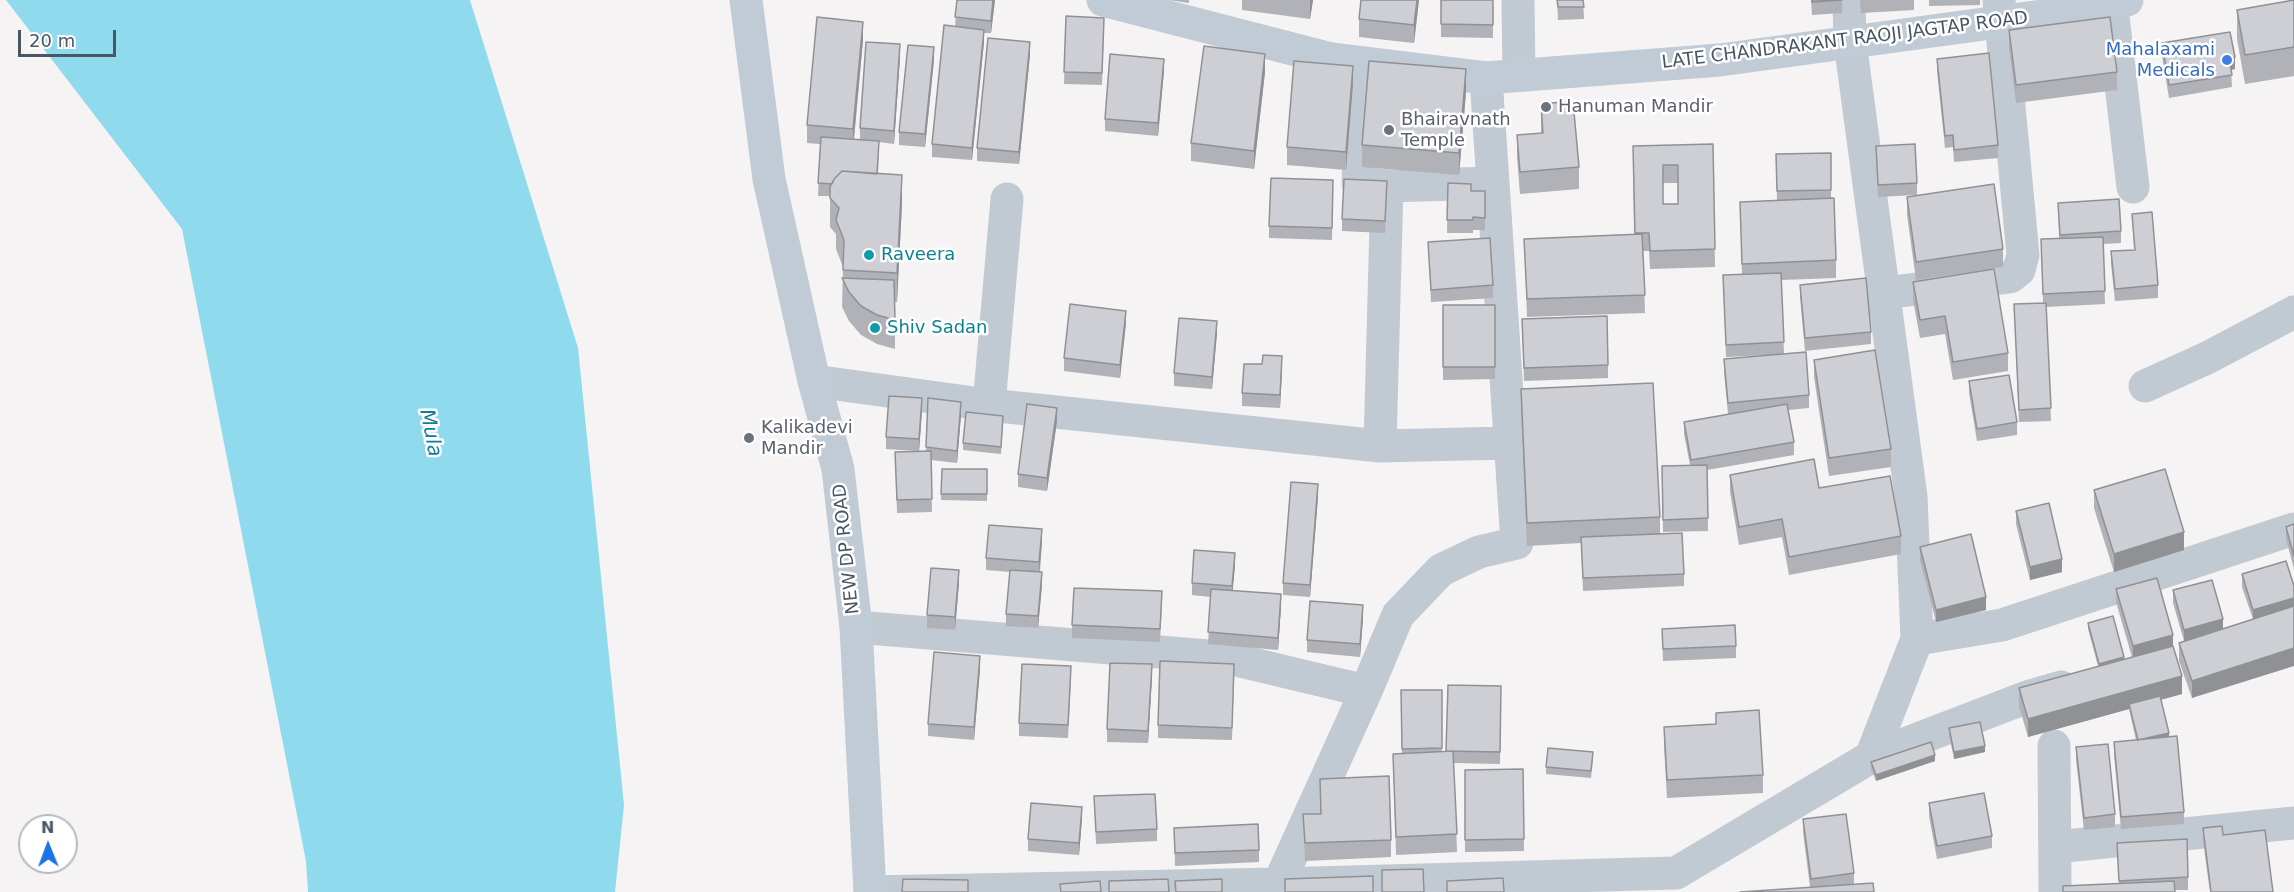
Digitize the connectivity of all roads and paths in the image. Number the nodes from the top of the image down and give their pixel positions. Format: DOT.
graph roads {
  1 [pos="746,0"];
  2 [pos="1103,0"];
  3 [pos="1518,0"];
  4 [pos="1849,0"];
  5 [pos="2116,1"];
  6 [pos="2000,11"];
  7 [pos="1850,42"];
  8 [pos="1363,63"];
  9 [pos="1519,75"];
  10 [pos="1486,78"];
  11 [pos="1493,183"];
  12 [pos="1388,186"];
  13 [pos="2133,187"];
  14 [pos="1008,199"];
  15 [pos="1885,293"];
  16 [pos="2294,312"];
  17 [pos="814,381"];
  18 [pos="2145,386"];
  19 [pos="1541,398"];
  20 [pos="1506,399"];
  21 [pos="989,405"];
  22 [pos="1509,443"];
  23 [pos="1380,446"];
  24 [pos="2294,529"];
  25 [pos="856,627"];
  26 [pos="1917,639"];
  27 [pos="2087,680"];
  28 [pos="1366,691"];
  29 [pos="2054,746"];
  30 [pos="1871,757"];
  31 [pos="2294,823"];
  32 [pos="2055,847"];
  33 [pos="1276,888"];
  34 [pos="870,892"];
  35 [pos="2055,892"];
  1 -- 17 [label="street, NEW DP ROAD"];
  2 -- 8 [label="street, LATE CHANDRAKANT RAOJI JAGTAP ROAD"];
  3 -- 9 [label="street"];
  4 -- 7 [label="street"];
  5 -- 6 [label="street, LATE CHANDRAKANT RAOJI JAGTAP ROAD"];
  5 -- 13 [label="street"];
  6 -- 7 [label="street, LATE CHANDRAKANT RAOJI JAGTAP ROAD"];
  6 -- 15 [label="street"];
  7 -- 9 [label="street, LATE CHANDRAKANT RAOJI JAGTAP ROAD"];
  7 -- 15 [label="street"];
  8 -- 10 [label="street, LATE CHANDRAKANT RAOJI JAGTAP ROAD"];
  8 -- 12 [label="street"];
  9 -- 10 [label="street, LATE CHANDRAKANT RAOJI JAGTAP ROAD"];
  10 -- 11 [label="street"];
  11 -- 12 [label="street"];
  11 -- 20 [label="street"];
  12 -- 23 [label="street"];
  14 -- 21 [label="street"];
  15 -- 26 [label="street"];
  16 -- 18 [label="street"];
  17 -- 21 [label="street"];
  17 -- 25 [label="street, NEW DP ROAD"];
  19 -- 20 [label="street"];
  20 -- 22 [label="street"];
  21 -- 23 [label="street"];
  22 -- 23 [label="street"];
  22 -- 28 [label="street"];
  24 -- 26 [label="street"];
  25 -- 28 [label="street"];
  25 -- 34 [label="street, NEW DP ROAD"];
  26 -- 30 [label="street"];
  27 -- 30 [label="street"];
  28 -- 33 [label="street"];
  29 -- 32 [label="street"];
  30 -- 33 [label="street"];
  31 -- 32 [label="street"];
  32 -- 35 [label="street"];
  33 -- 34 [label="street"];
}
